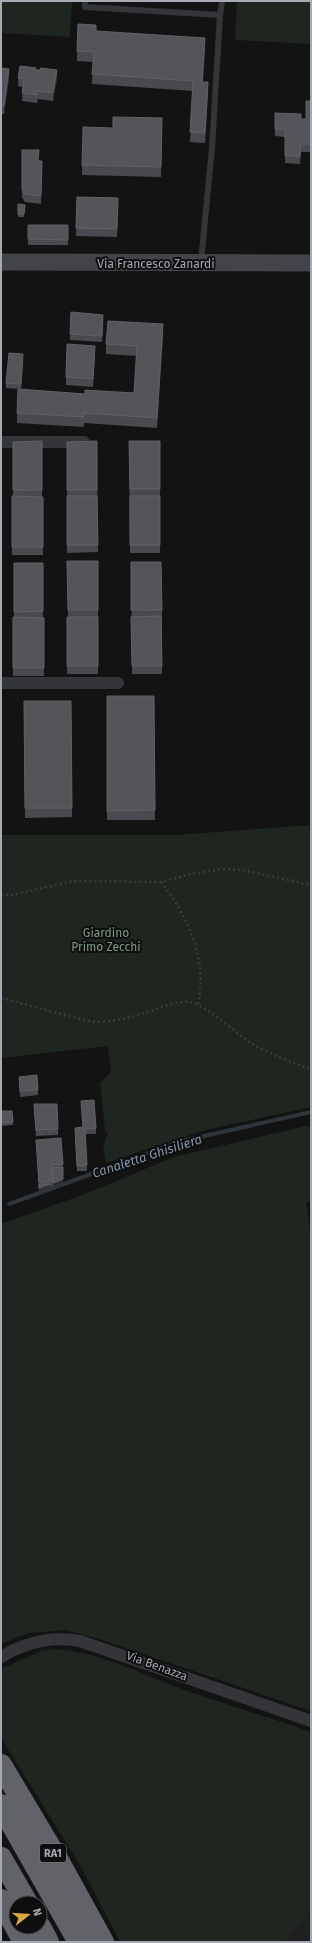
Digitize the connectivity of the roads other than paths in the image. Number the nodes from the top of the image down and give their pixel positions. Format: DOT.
graph roads {
  1 [pos="222,1"];
  2 [pos="85,4"];
  3 [pos="220,15"];
  4 [pos="1,262"];
  5 [pos="311,263"];
  6 [pos="201,264"];
  7 [pos="1,442"];
  8 [pos="93,442"];
  9 [pos="1,683"];
  10 [pos="118,683"];
  11 [pos="1,1657"];
  12 [pos="311,1721"];
  13 [pos="1,1765"];
  14 [pos="1,1805"];
  15 [pos="1,1858"];
  16 [pos="22,1895"];
  17 [pos="1,1900"];
  18 [pos="24,1942"];
  19 [pos="79,1942"];
  20 [pos="103,1942"];
  1 -- 3 [label="lane"];
  2 -- 3 [label="lane"];
  3 -- 6 [label="lane"];
  4 -- 6 [label="street, Via Francesco Zanardi"];
  5 -- 6 [label="street, Via Francesco Zanardi"];
  7 -- 8 [label="street"];
  9 -- 10 [label="street"];
  11 -- 12 [label="street, Via Benazza"];
  13 -- 20 [label="highway, RA1"];
  14 -- 19 [label="highway"];
  15 -- 16 [label="highway"];
  17 -- 18 [label="highway"];
}
